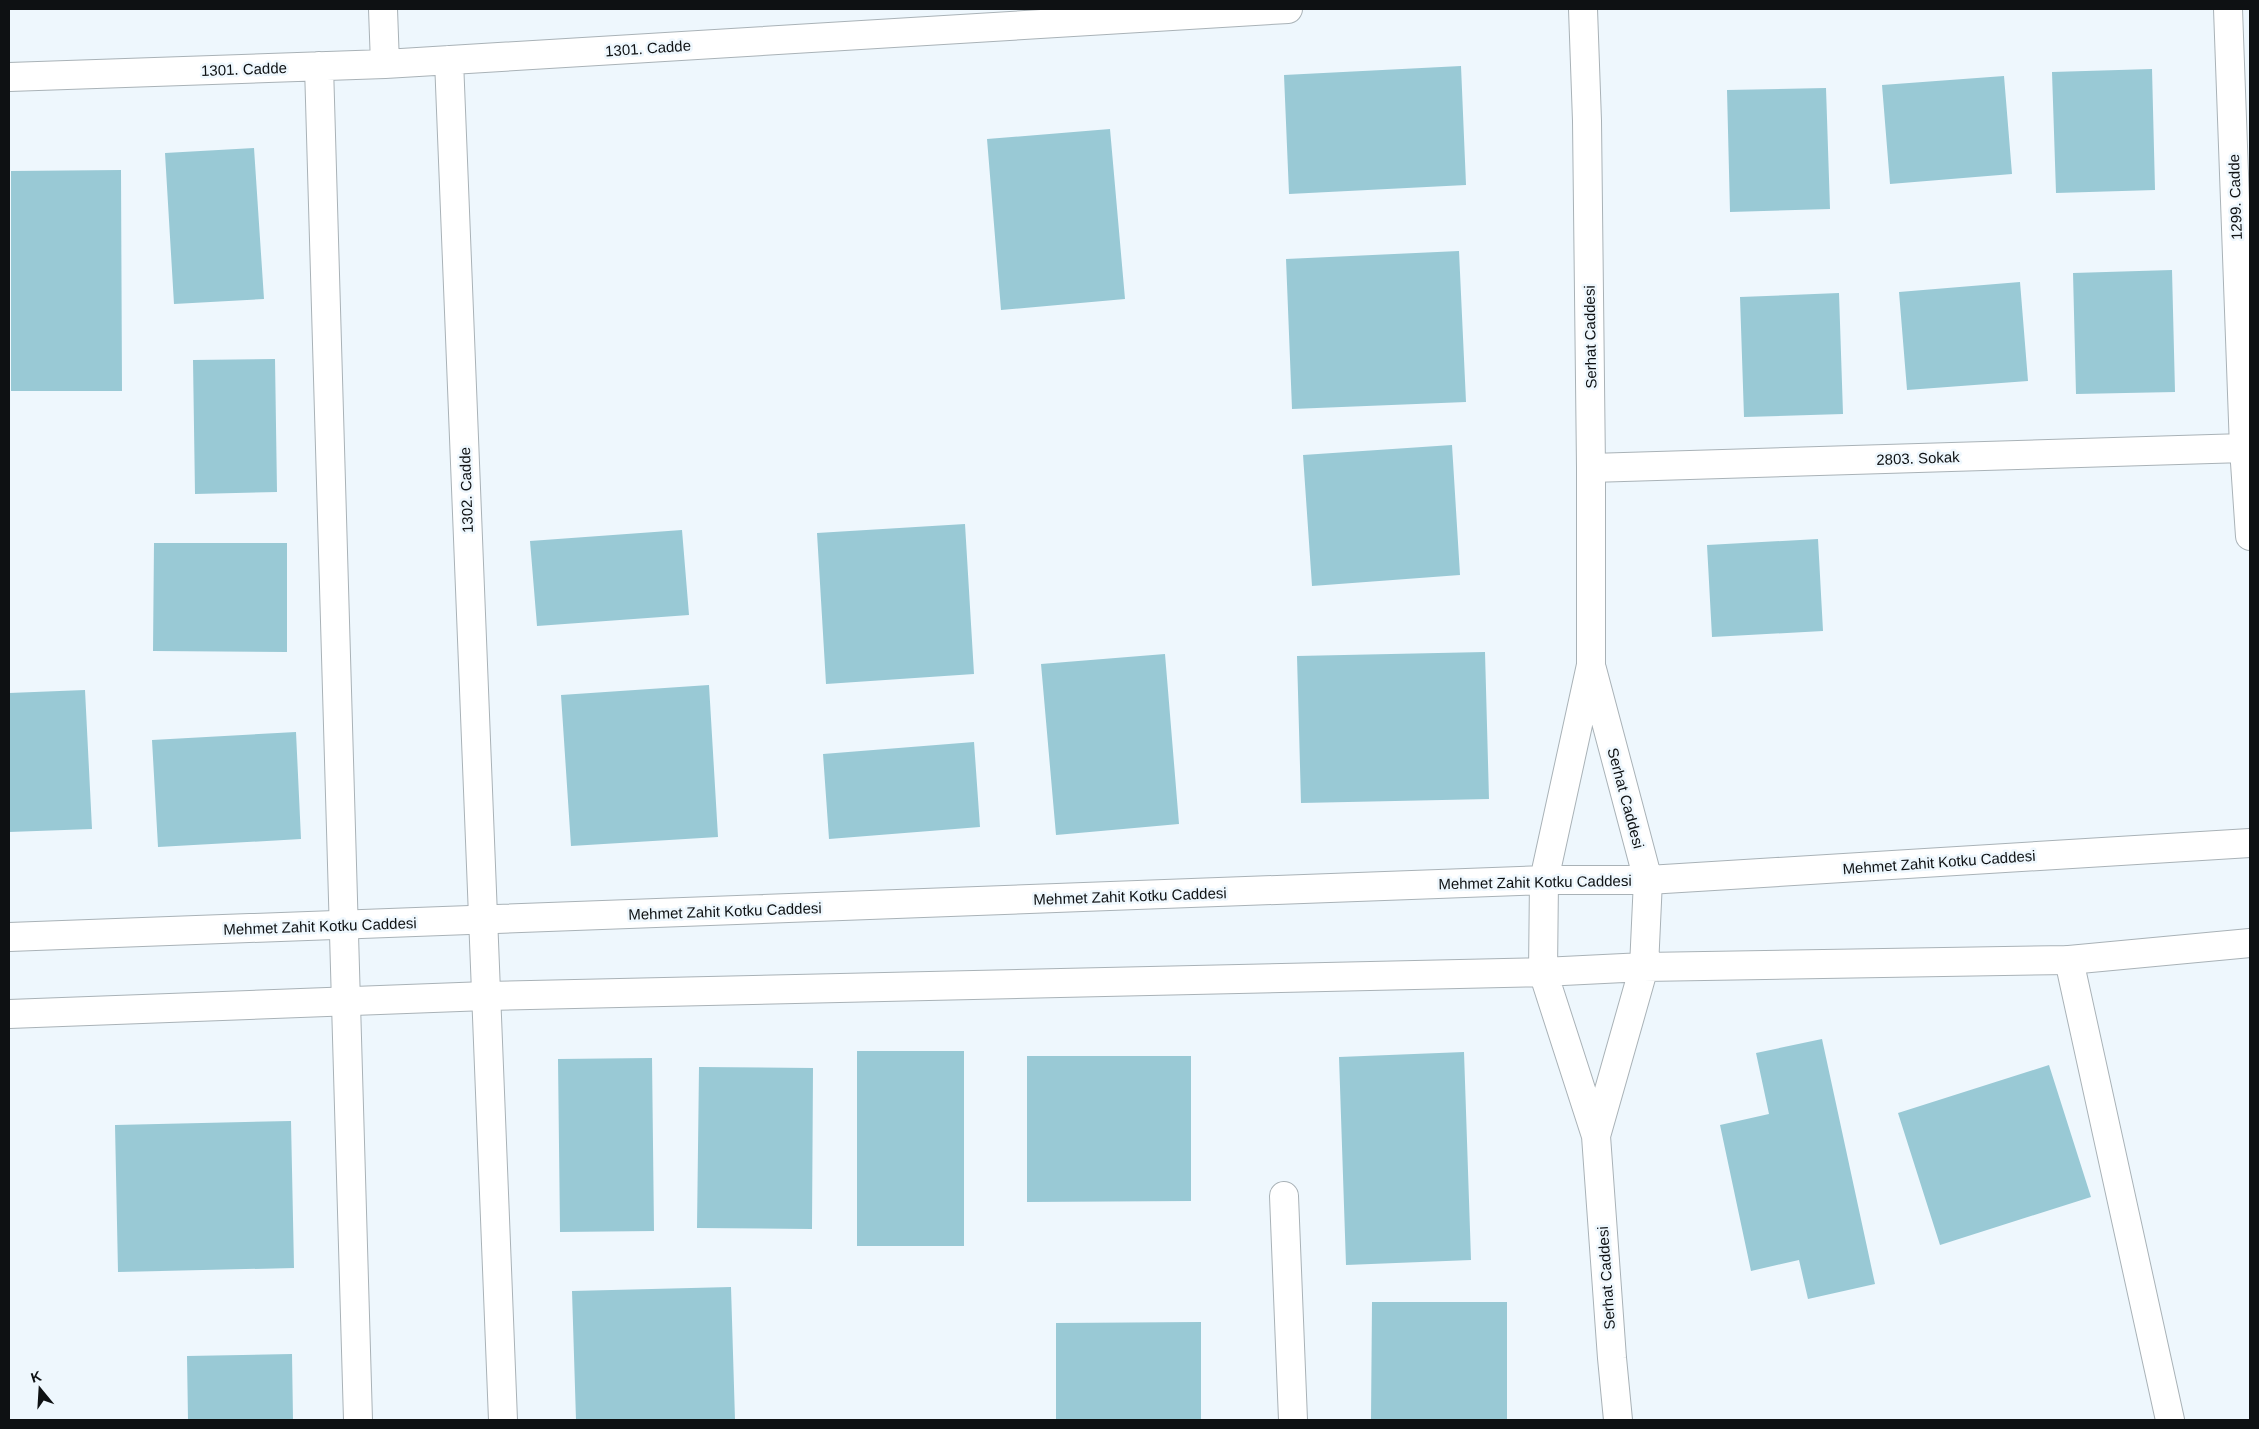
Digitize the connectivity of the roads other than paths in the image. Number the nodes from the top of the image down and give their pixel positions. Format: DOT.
graph roads {
  1 [pos="382,9"];
  2 [pos="1288,9"];
  3 [pos="1583,9"];
  4 [pos="2228,9"];
  5 [pos="449,60"];
  6 [pos="385,64"];
  7 [pos="319,66"];
  8 [pos="9,77"];
  9 [pos="2244,448"];
  10 [pos="1591,468"];
  11 [pos="2250,536"];
  12 [pos="1591,665"];
  13 [pos="2250,843"];
  14 [pos="1544,880"];
  15 [pos="1648,880"];
  16 [pos="483,920"];
  17 [pos="344,925"];
  18 [pos="9,937"];
  19 [pos="2250,943"];
  20 [pos="2069,960"];
  21 [pos="1644,967"];
  22 [pos="1543,972"];
  23 [pos="486,996"];
  24 [pos="346,1000"];
  25 [pos="9,1014"];
  26 [pos="1596,1136"];
  27 [pos="1284,1196"];
  28 [pos="358,1420"];
  29 [pos="503,1420"];
  30 [pos="1294,1420"];
  31 [pos="1618,1420"];
  32 [pos="2170,1420"];
  1 -- 6 [label="main road"];
  2 -- 5 [label="main road, 1301. Cadde"];
  3 -- 10 [label="main road, Serhat Caddesi"];
  4 -- 9 [label="main road, 1299. Cadde"];
  5 -- 6 [label="main road, 1301. Cadde"];
  5 -- 16 [label="main road, 1302. Cadde"];
  6 -- 7 [label="main road, 1301. Cadde"];
  7 -- 8 [label="main road, 1301. Cadde"];
  7 -- 17 [label="main road"];
  9 -- 10 [label="main road, 2803. Sokak"];
  9 -- 11 [label="main road, 1299. Cadde"];
  10 -- 12 [label="main road, Serhat Caddesi"];
  12 -- 14 [label="main road, Serhat Caddesi"];
  12 -- 15 [label="main road, Serhat Caddesi"];
  13 -- 15 [label="main road, Mehmet Zahit Kotku Caddesi"];
  14 -- 15 [label="main road, Mehmet Zahit Kotku Caddesi"];
  14 -- 16 [label="main road, Mehmet Zahit Kotku Caddesi"];
  14 -- 22 [label="main road, Serhat Caddesi"];
  15 -- 21 [label="main road, Serhat Caddesi"];
  16 -- 17 [label="main road, Mehmet Zahit Kotku Caddesi"];
  16 -- 23 [label="main road, 1302. Cadde"];
  17 -- 18 [label="main road, Mehmet Zahit Kotku Caddesi"];
  17 -- 24 [label="main road"];
  19 -- 20 [label="main road"];
  20 -- 21 [label="main road"];
  20 -- 32 [label="main road"];
  21 -- 22 [label="main road"];
  21 -- 26 [label="main road, Serhat Caddesi"];
  22 -- 23 [label="main road"];
  22 -- 26 [label="main road, Serhat Caddesi"];
  23 -- 24 [label="main road"];
  23 -- 29 [label="main road, 1302. Cadde"];
  24 -- 25 [label="main road"];
  24 -- 28 [label="main road"];
  26 -- 31 [label="main road, Serhat Caddesi"];
  27 -- 30 [label="main road"];
}
